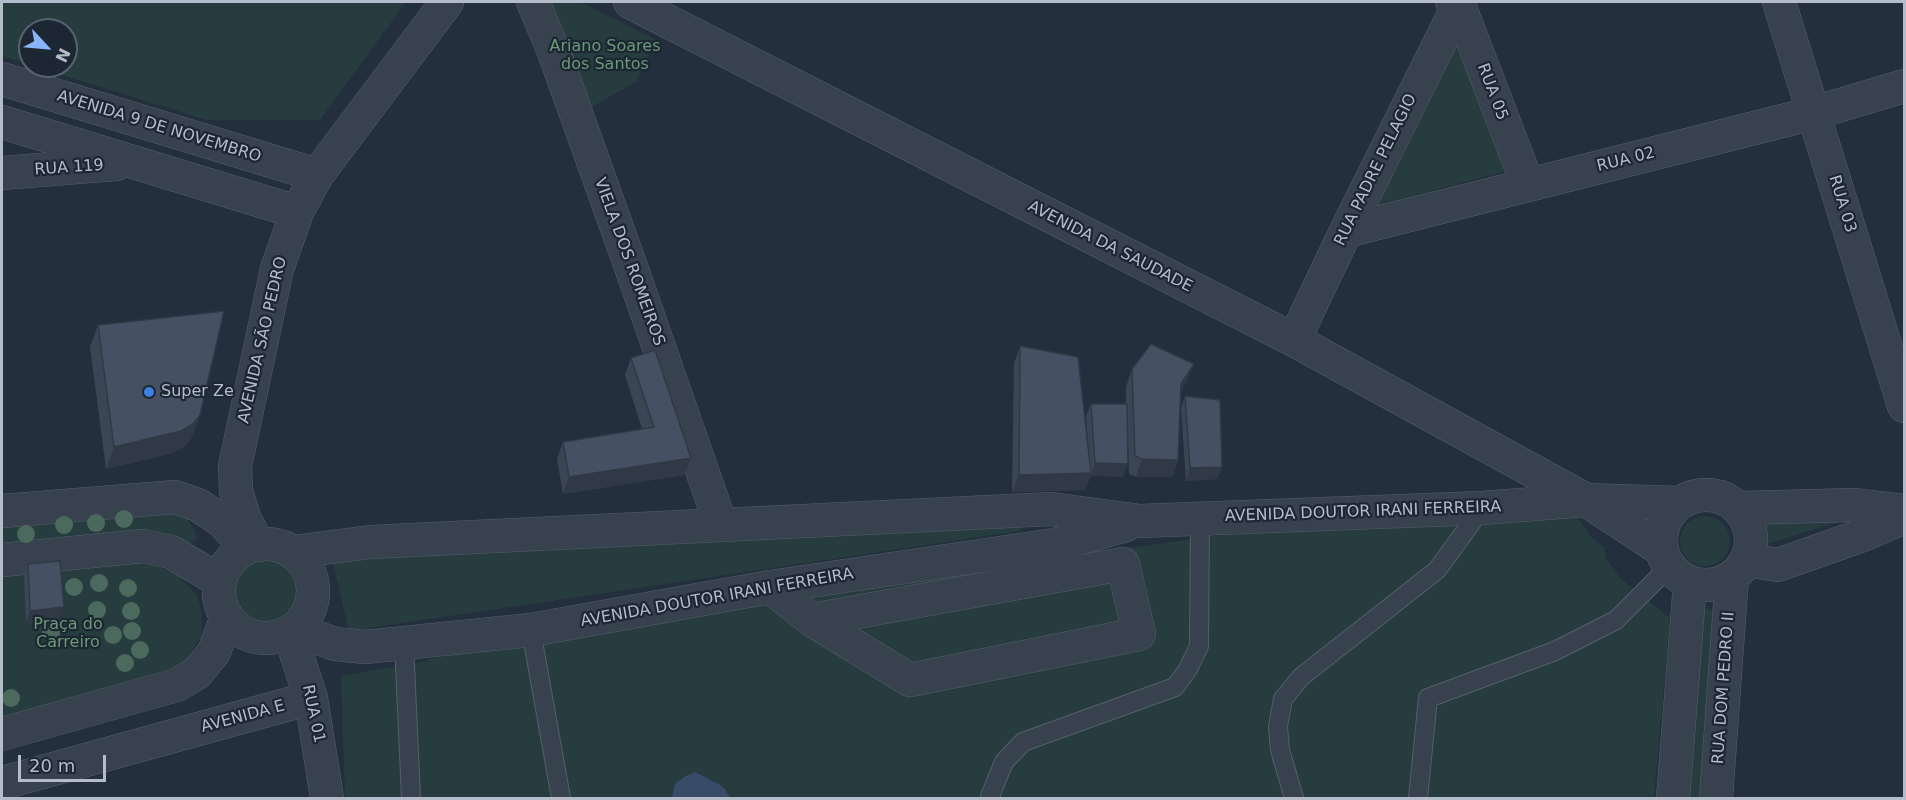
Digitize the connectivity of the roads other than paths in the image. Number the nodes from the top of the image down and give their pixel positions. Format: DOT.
graph roads {
  1 [pos="447,2"];
  2 [pos="533,2"];
  3 [pos="630,2"];
  4 [pos="1779,2"];
  5 [pos="1457,3"];
  6 [pos="2,79"];
  7 [pos="1905,86"];
  8 [pos="1814,113"];
  9 [pos="2,122"];
  10 [pos="136,163"];
  11 [pos="2,173"];
  12 [pos="317,174"];
  13 [pos="1528,185"];
  14 [pos="297,212"];
  15 [pos="1346,231"];
  16 [pos="1294,340"];
  17 [pos="1905,406"];
  18 [pos="1586,500"];
  19 [pos="1680,503"];
  20 [pos="1482,508"];
  21 [pos="1738,508"];
  22 [pos="2,511"];
  23 [pos="1905,511"];
  24 [pos="1905,517"];
  25 [pos="1200,518"];
  26 [pos="1140,521"];
  27 [pos="721,525"];
  28 [pos="252,546"];
  29 [pos="293,552"];
  30 [pos="2,560"];
  31 [pos="1674,567"];
  32 [pos="1739,569"];
  33 [pos="220,581"];
  34 [pos="770,587"];
  35 [pos="227,617"];
  36 [pos="812,620"];
  37 [pos="531,630"];
  38 [pos="292,631"];
  39 [pos="404,643"];
  40 [pos="311,698"];
  41 [pos="2,734"];
  42 [pos="2,783"];
  43 [pos="327,798"];
  44 [pos="411,798"];
  45 [pos="561,798"];
  46 [pos="991,798"];
  47 [pos="1294,798"];
  48 [pos="1418,798"];
  49 [pos="1673,798"];
  50 [pos="1716,798"];
  1 -- 12 [label="street, AVENIDA SÃO PEDRO"];
  2 -- 27 [label="street, VIELA DOS ROMEIROS"];
  3 -- 16 [label="street, AVENIDA DA SAUDADE"];
  4 -- 8 [label="street, RUA 03"];
  5 -- 13 [label="street, RUA 05"];
  5 -- 15 [label="street, RUA PADRE PELAGIO"];
  6 -- 12 [label="street, AVENIDA 9 DE NOVEMBRO"];
  7 -- 8 [label="street, RUA 02"];
  8 -- 13 [label="street, RUA 02"];
  8 -- 17 [label="street, RUA 03"];
  9 -- 10 [label="street"];
  10 -- 11 [label="street, RUA 119"];
  10 -- 14 [label="street"];
  12 -- 14 [label="street, AVENIDA SÃO PEDRO"];
  13 -- 15 [label="street, RUA 02"];
  14 -- 28 [label="street, AVENIDA SÃO PEDRO"];
  15 -- 16 [label="street, RUA PADRE PELAGIO"];
  16 -- 18 [label="street, AVENIDA DA SAUDADE"];
  18 -- 19 [label="street, AVENIDA DOUTOR IRANI FERREIRA"];
  18 -- 20 [label="street, AVENIDA DOUTOR IRANI FERREIRA"];
  18 -- 31 [label="street"];
  19 -- 21 [label="street"];
  19 -- 31 [label="street"];
  20 -- 25 [label="street, AVENIDA DOUTOR IRANI FERREIRA"];
  20 -- 47 [label="lane"];
  21 -- 23 [label="street"];
  21 -- 32 [label="street"];
  22 -- 28 [label="street"];
  24 -- 32 [label="street"];
  25 -- 26 [label="street, AVENIDA DOUTOR IRANI FERREIRA"];
  25 -- 46 [label="lane"];
  26 -- 27 [label="street, AVENIDA DOUTOR IRANI FERREIRA"];
  26 -- 34 [label="street, AVENIDA DOUTOR IRANI FERREIRA"];
  27 -- 29 [label="street, AVENIDA DOUTOR IRANI FERREIRA"];
  28 -- 29 [label="street"];
  28 -- 33 [label="street"];
  29 -- 38 [label="street"];
  30 -- 33 [label="street"];
  31 -- 32 [label="street"];
  31 -- 48 [label="lane"];
  31 -- 49 [label="street"];
  32 -- 50 [label="street, RUA DOM PEDRO II"];
  33 -- 35 [label="street"];
  34 -- 36 [label="street"];
  34 -- 37 [label="street, AVENIDA DOUTOR IRANI FERREIRA"];
  35 -- 38 [label="street"];
  35 -- 41 [label="street"];
  36 -- 36 [label="street"];
  37 -- 39 [label="street, AVENIDA DOUTOR IRANI FERREIRA"];
  37 -- 45 [label="lane"];
  38 -- 39 [label="street, AVENIDA DOUTOR IRANI FERREIRA"];
  38 -- 40 [label="street, RUA 01"];
  39 -- 44 [label="lane"];
  40 -- 42 [label="street, AVENIDA E"];
  40 -- 43 [label="street, RUA 01"];
}
